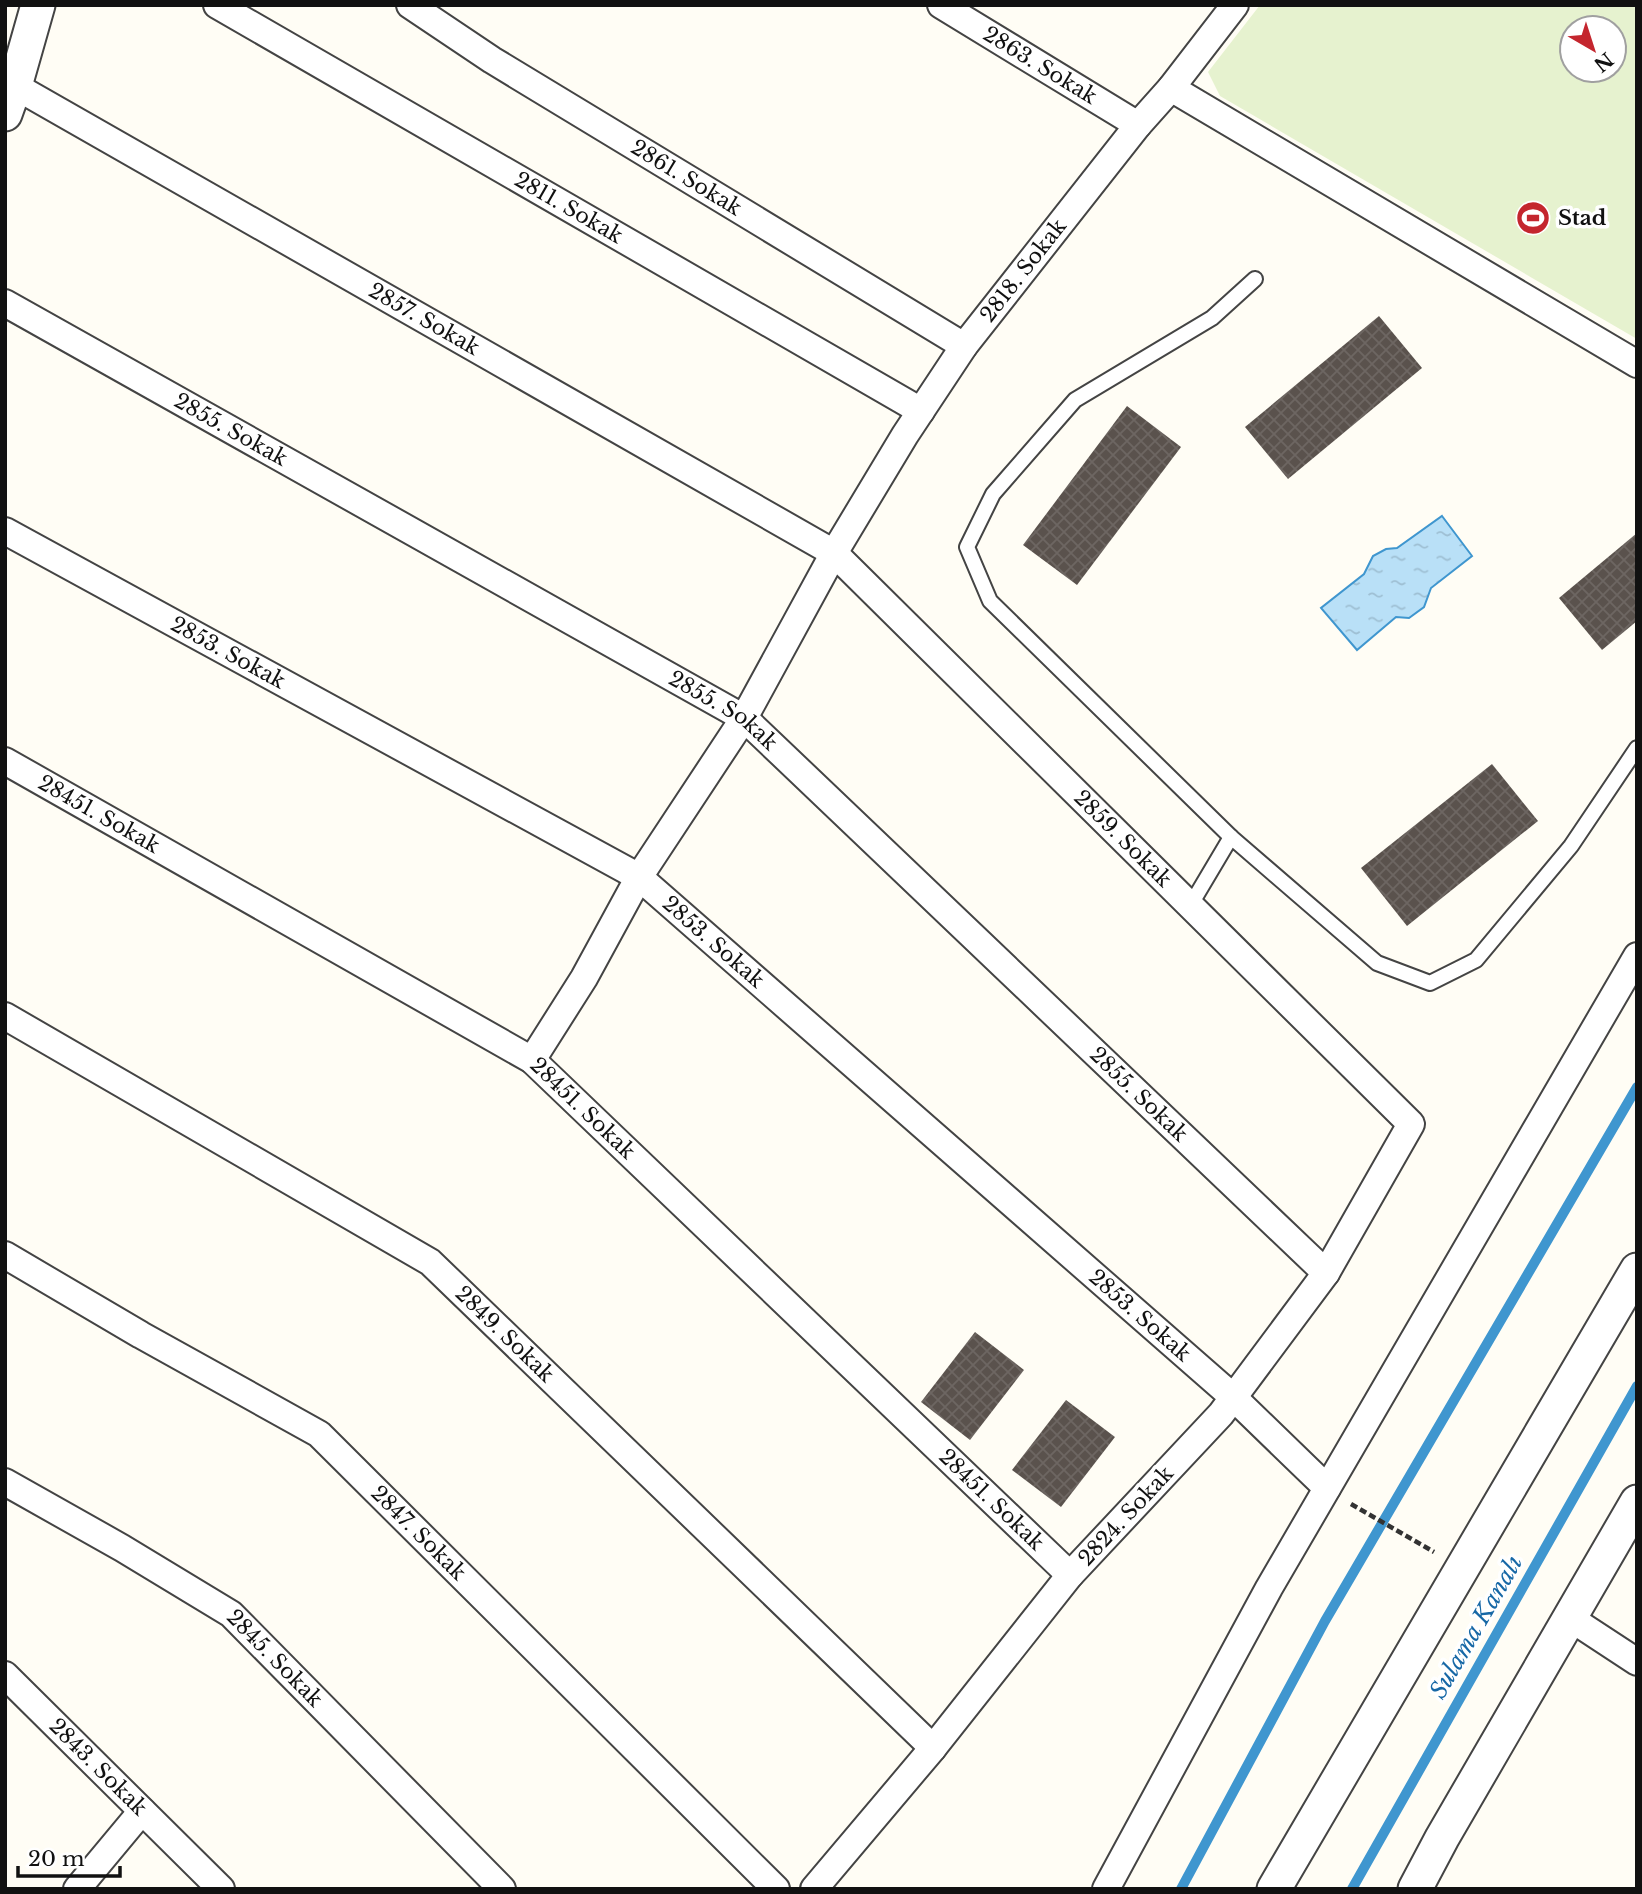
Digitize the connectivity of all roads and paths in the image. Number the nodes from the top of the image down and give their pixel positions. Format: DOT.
graph roads {
  1 [pos="38,5"];
  2 [pos="217,5"];
  3 [pos="411,5"];
  4 [pos="941,5"];
  5 [pos="1235,5"];
  6 [pos="1171,88"];
  7 [pos="10,100"];
  8 [pos="1138,125"];
  9 [pos="1255,279"];
  10 [pos="5,303"];
  11 [pos="964,346"];
  12 [pos="1637,364"];
  13 [pos="921,411"];
  14 [pos="5,531"];
  15 [pos="834,553"];
  16 [pos="744,718"];
  17 [pos="1637,748"];
  18 [pos="5,761"];
  19 [pos="1231,837"];
  20 [pos="639,877"];
  21 [pos="1190,906"];
  22 [pos="1637,956"];
  23 [pos="5,1016"];
  24 [pos="532,1060"];
  25 [pos="1411,1124"];
  26 [pos="5,1255"];
  27 [pos="1637,1270"];
  28 [pos="1326,1273"];
  29 [pos="1233,1397"];
  30 [pos="5,1482"];
  31 [pos="1327,1488"];
  32 [pos="1637,1502"];
  33 [pos="1360,1509"];
  34 [pos="1429,1548"];
  35 [pos="1070,1575"];
  36 [pos="1570,1618"];
  37 [pos="1637,1662"];
  38 [pos="5,1675"];
  39 [pos="933,1748"];
  40 [pos="142,1811"];
  41 [pos="77,1889"];
  42 [pos="221,1889"];
  43 [pos="502,1889"];
  44 [pos="776,1889"];
  45 [pos="814,1889"];
  46 [pos="1106,1889"];
  47 [pos="1274,1889"];
  48 [pos="1415,1889"];
  1 -- 7 [label="street"];
  2 -- 13 [label="street, 2811. Sokak"];
  3 -- 11 [label="street, 2861. Sokak"];
  4 -- 8 [label="street, 2863. Sokak"];
  5 -- 6 [label="street, 2818. Sokak"];
  6 -- 8 [label="street, 2818. Sokak"];
  6 -- 12 [label="street"];
  7 -- 15 [label="street, 2857. Sokak"];
  8 -- 11 [label="street, 2818. Sokak"];
  9 -- 19 [label="lane"];
  10 -- 16 [label="street, 2855. Sokak"];
  11 -- 13 [label="street, 2818. Sokak"];
  13 -- 15 [label="street, 2818. Sokak"];
  14 -- 20 [label="street, 2853. Sokak"];
  15 -- 16 [label="street, 2818. Sokak"];
  15 -- 21 [label="street, 2859. Sokak"];
  16 -- 20 [label="street, 2818. Sokak"];
  16 -- 28 [label="street, 2855. Sokak"];
  17 -- 19 [label="lane"];
  18 -- 24 [label="street, 28451. Sokak"];
  19 -- 21 [label="lane"];
  20 -- 24 [label="street, 2818. Sokak"];
  20 -- 29 [label="street, 2853. Sokak"];
  21 -- 25 [label="street, 2859. Sokak"];
  22 -- 31 [label="street"];
  23 -- 39 [label="street, 2849. Sokak"];
  24 -- 35 [label="street, 28451. Sokak"];
  25 -- 28 [label="street, 2824. Sokak"];
  26 -- 44 [label="street, 2847. Sokak"];
  27 -- 47 [label="street"];
  28 -- 29 [label="street, 2824. Sokak"];
  29 -- 31 [label="street, 2853. Sokak"];
  29 -- 35 [label="street, 2824. Sokak"];
  30 -- 43 [label="street, 2845. Sokak"];
  31 -- 46 [label="street"];
  32 -- 36 [label="street"];
  33 -- 34 [label="path"];
  35 -- 39 [label="street, 2824. Sokak"];
  36 -- 37 [label="street"];
  36 -- 48 [label="street"];
  38 -- 40 [label="street, 2843. Sokak"];
  39 -- 45 [label="street, 2824. Sokak"];
  40 -- 41 [label="street"];
  40 -- 42 [label="street, 2843. Sokak"];
}
